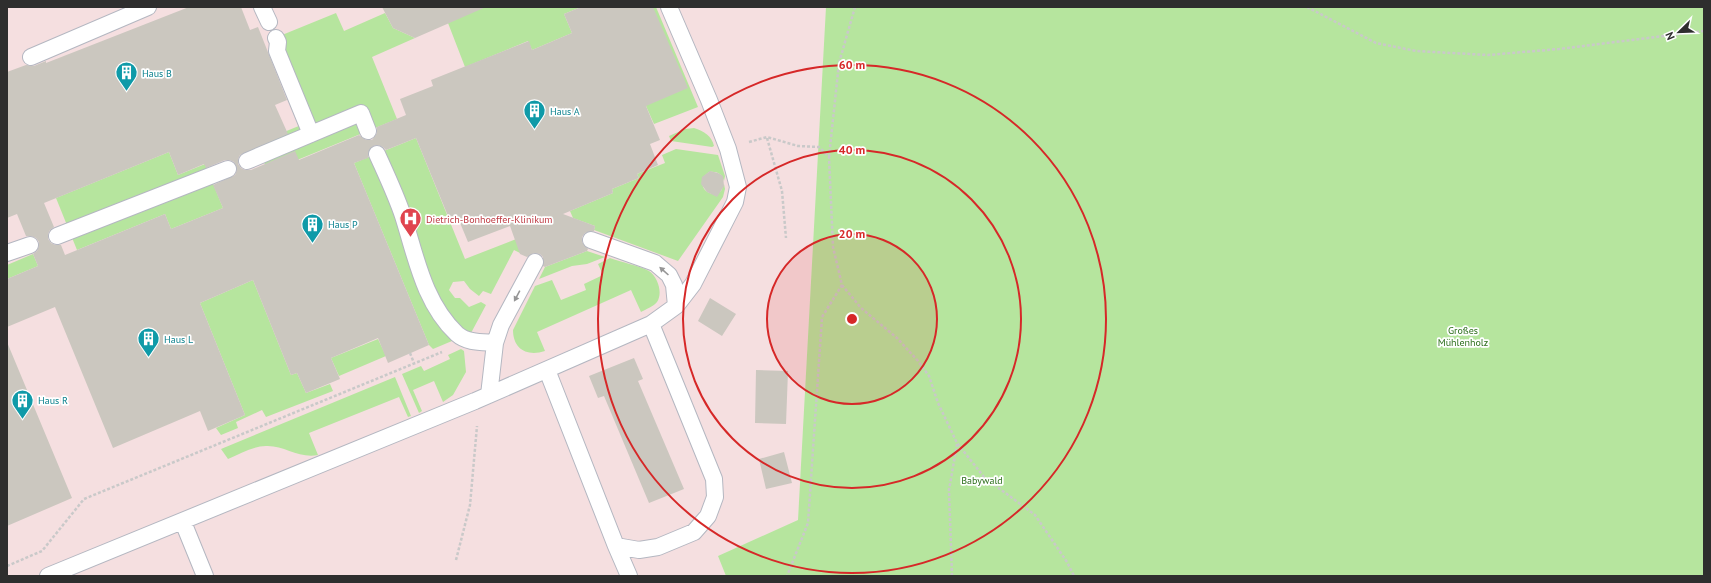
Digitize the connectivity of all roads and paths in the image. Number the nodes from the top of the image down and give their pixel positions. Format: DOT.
graph roads {
  1 [pos="148,7"];
  2 [pos="262,7"];
  3 [pos="670,7"];
  4 [pos="855,7"];
  5 [pos="1307,7"];
  6 [pos="269,22"];
  7 [pos="1704,31"];
  8 [pos="276,38"];
  9 [pos="32,57"];
  10 [pos="368,131"];
  11 [pos="311,134"];
  12 [pos="767,137"];
  13 [pos="728,149"];
  14 [pos="377,154"];
  15 [pos="829,157"];
  16 [pos="247,161"];
  17 [pos="228,169"];
  18 [pos="57,236"];
  19 [pos="786,238"];
  20 [pos="590,240"];
  21 [pos="30,245"];
  22 [pos="7,252"];
  23 [pos="535,262"];
  24 [pos="842,285"];
  25 [pos="676,306"];
  26 [pos="651,324"];
  27 [pos="469,341"];
  28 [pos="495,343"];
  29 [pos="410,353"];
  30 [pos="414,363"];
  31 [pos="547,370"];
  32 [pos="482,398"];
  33 [pos="957,443"];
  34 [pos="183,522"];
  35 [pos="616,546"];
  36 [pos="456,560"];
  37 [pos="7,566"];
  38 [pos="48,576"];
  39 [pos="206,576"];
  40 [pos="629,576"];
  41 [pos="788,576"];
  42 [pos="952,576"];
  43 [pos="1074,576"];
  1 -- 9 [label="lane"];
  2 -- 6 [label="lane"];
  3 -- 13 [label="lane"];
  4 -- 15 [label="path"];
  5 -- 7 [label="path"];
  8 -- 11 [label="lane"];
  10 -- 11 [label="lane"];
  11 -- 16 [label="lane"];
  12 -- 13 [label="path"];
  12 -- 15 [label="path"];
  12 -- 19 [label="path"];
  13 -- 25 [label="lane"];
  14 -- 27 [label="lane"];
  15 -- 24 [label="path"];
  17 -- 18 [label="lane"];
  25 -- 20 [label="lane, one-way"];
  21 -- 22 [label="lane"];
  23 -- 28 [label="lane, one-way"];
  24 -- 33 [label="path"];
  24 -- 41 [label="path"];
  25 -- 26 [label="lane"];
  26 -- 31 [label="lane"];
  26 -- 35 [label="lane"];
  27 -- 28 [label="lane"];
  27 -- 30 [label="path"];
  28 -- 32 [label="lane"];
  29 -- 30 [label="path"];
  30 -- 37 [label="path"];
  31 -- 32 [label="lane"];
  31 -- 35 [label="lane"];
  32 -- 34 [label="lane"];
  32 -- 36 [label="path"];
  33 -- 42 [label="path"];
  33 -- 43 [label="path"];
  34 -- 38 [label="lane"];
  34 -- 39 [label="lane"];
  35 -- 40 [label="lane"];
}
